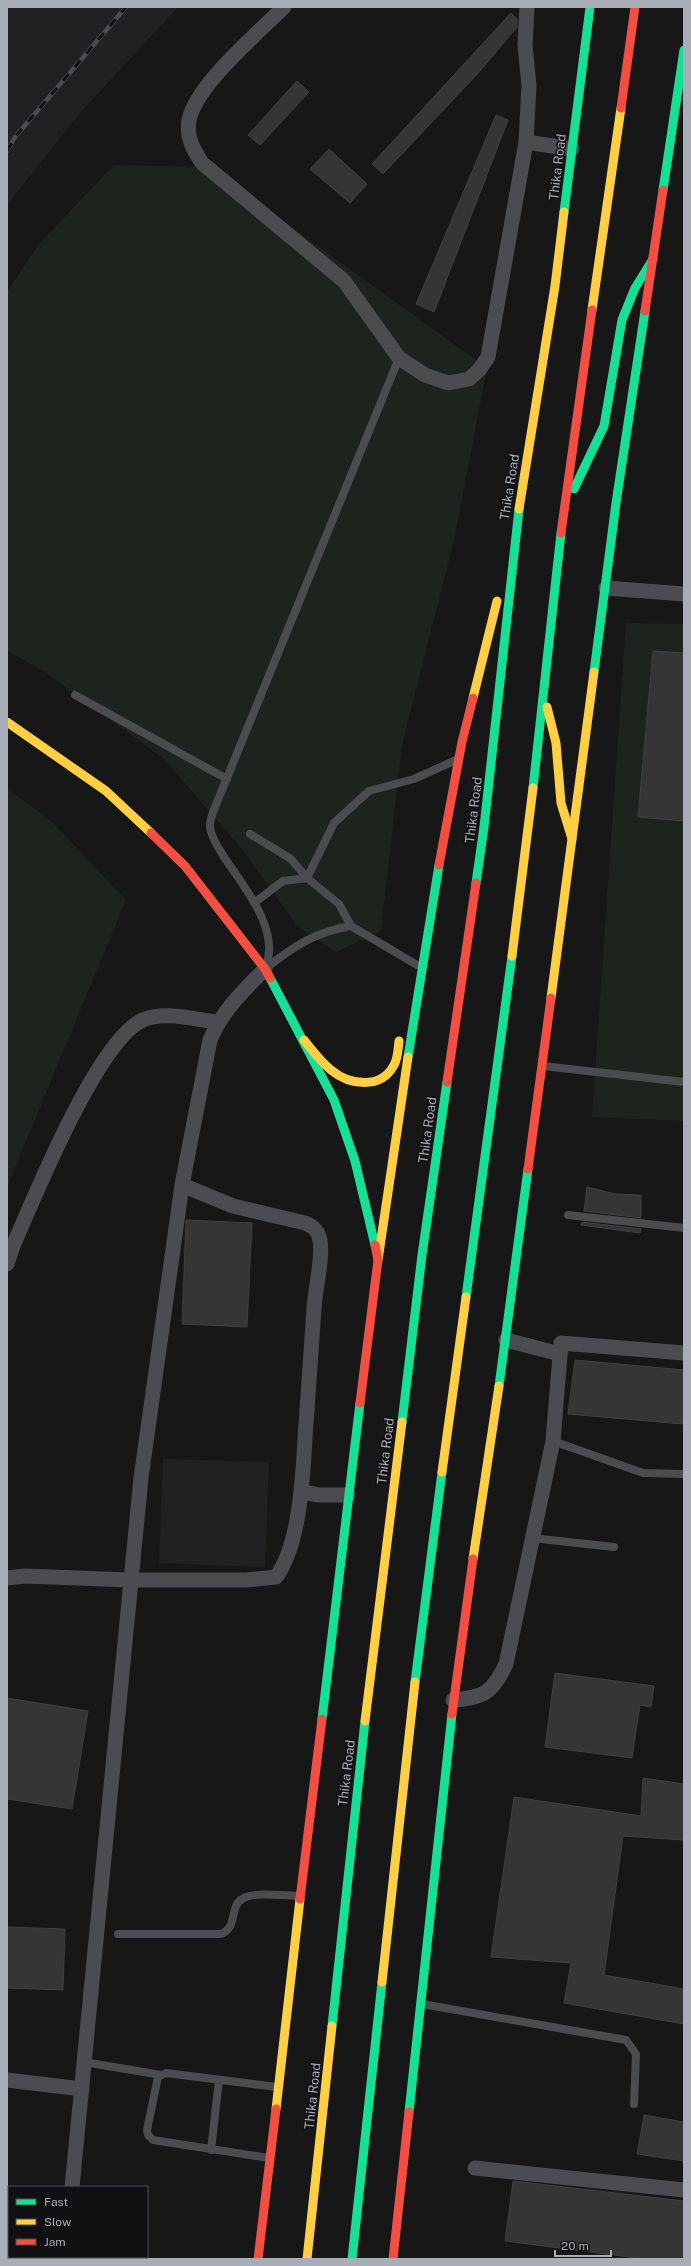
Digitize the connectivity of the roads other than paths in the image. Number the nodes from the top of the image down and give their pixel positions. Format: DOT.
graph roads {
  1 [pos="284,7"];
  2 [pos="526,7"];
  3 [pos="590,7"];
  4 [pos="635,7"];
  5 [pos="684,50"];
  6 [pos="682,72"];
  7 [pos="526,142"];
  8 [pos="572,149"];
  9 [pos="653,259"];
  10 [pos="399,358"];
  11 [pos="565,507"];
  12 [pos="517,520"];
  13 [pos="606,588"];
  14 [pos="684,594"];
  15 [pos="544,694"];
  16 [pos="75,695"];
  17 [pos="7,722"];
  18 [pos="459,758"];
  19 [pos="227,779"];
  20 [pos="250,834"];
  21 [pos="572,840"];
  22 [pos="307,878"];
  23 [pos="254,903"];
  24 [pos="430,910"];
  25 [pos="351,926"];
  26 [pos="417,965"];
  27 [pos="264,969"];
  28 [pos="404,1019"];
  29 [pos="218,1022"];
  30 [pos="401,1034"];
  31 [pos="304,1040"];
  32 [pos="542,1066"];
  33 [pos="684,1082"];
  34 [pos="182,1186"];
  35 [pos="568,1214"];
  36 [pos="684,1228"];
  37 [pos="378,1260"];
  38 [pos="7,1264"];
  39 [pos="506,1340"];
  40 [pos="684,1353"];
  41 [pos="560,1354"];
  42 [pos="553,1441"];
  43 [pos="684,1474"];
  44 [pos="302,1492"];
  45 [pos="348,1495"];
  46 [pos="532,1538"];
  47 [pos="614,1547"];
  48 [pos="7,1578"];
  49 [pos="130,1580"];
  50 [pos="453,1700"];
  51 [pos="301,1896"];
  52 [pos="118,1934"];
  53 [pos="421,2004"];
  54 [pos="84,2062"];
  55 [pos="161,2075"];
  56 [pos="7,2080"];
  57 [pos="219,2080"];
  58 [pos="280,2087"];
  59 [pos="82,2089"];
  60 [pos="634,2104"];
  61 [pos="211,2150"];
  62 [pos="270,2158"];
  63 [pos="475,2168"];
  64 [pos="72,2186"];
  65 [pos="684,2190"];
  66 [pos="258,2259"];
  67 [pos="307,2259"];
  68 [pos="352,2259"];
  69 [pos="394,2259"];
  1 -- 10 [label="street"];
  2 -- 7 [label="street"];
  3 -- 8 [label="main road, Thika Road"];
  4 -- 11 [label="main road"];
  5 -- 6 [label="main road"];
  6 -- 9 [label="main road"];
  7 -- 8 [label="street"];
  7 -- 10 [label="street"];
  8 -- 12 [label="main road, Thika Road"];
  9 -- 11 [label="main road"];
  9 -- 13 [label="main road"];
  10 -- 19 [label="lane"];
  11 -- 15 [label="main road"];
  12 -- 18 [label="main road"];
  12 -- 67 [label="main road, Thika Road"];
  13 -- 14 [label="street"];
  13 -- 21 [label="main road"];
  15 -- 21 [label="main road"];
  15 -- 68 [label="main road"];
  16 -- 19 [label="lane"];
  17 -- 27 [label="main road"];
  18 -- 22 [label="lane"];
  18 -- 24 [label="main road"];
  19 -- 23 [label="lane"];
  20 -- 22 [label="lane"];
  21 -- 32 [label="main road"];
  22 -- 23 [label="lane"];
  22 -- 25 [label="lane"];
  23 -- 27 [label="lane"];
  24 -- 26 [label="main road"];
  24 -- 37 [label="main road"];
  25 -- 26 [label="lane"];
  25 -- 27 [label="lane"];
  26 -- 28 [label="main road"];
  27 -- 29 [label="street"];
  27 -- 31 [label="main road"];
  29 -- 34 [label="street"];
  29 -- 38 [label="street"];
  30 -- 31 [label="main road"];
  31 -- 37 [label="main road"];
  32 -- 33 [label="lane"];
  32 -- 39 [label="main road"];
  34 -- 44 [label="street"];
  34 -- 49 [label="street"];
  35 -- 36 [label="lane"];
  37 -- 45 [label="main road"];
  39 -- 41 [label="street"];
  39 -- 50 [label="main road"];
  40 -- 41 [label="street"];
  41 -- 42 [label="street"];
  42 -- 43 [label="lane"];
  42 -- 46 [label="street"];
  44 -- 45 [label="street"];
  44 -- 49 [label="street"];
  45 -- 51 [label="main road"];
  46 -- 47 [label="lane"];
  46 -- 50 [label="street"];
  48 -- 49 [label="street"];
  49 -- 54 [label="street"];
  50 -- 53 [label="main road"];
  51 -- 52 [label="lane"];
  51 -- 58 [label="main road"];
  53 -- 60 [label="lane"];
  53 -- 69 [label="main road"];
  54 -- 55 [label="lane"];
  54 -- 59 [label="street"];
  55 -- 57 [label="lane"];
  55 -- 61 [label="lane"];
  56 -- 59 [label="street"];
  57 -- 58 [label="lane"];
  57 -- 61 [label="lane"];
  58 -- 62 [label="main road"];
  59 -- 64 [label="street"];
  61 -- 62 [label="lane"];
  62 -- 66 [label="main road"];
  63 -- 65 [label="street"];
}
